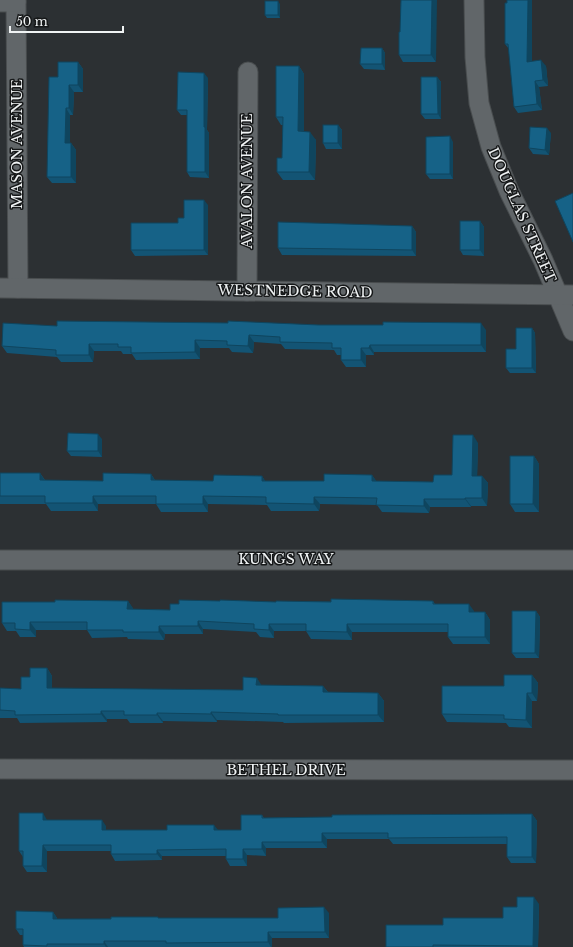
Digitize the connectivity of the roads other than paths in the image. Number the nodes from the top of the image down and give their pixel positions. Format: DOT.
graph roads {
  1 [pos="474,0"];
  2 [pos="11,2"];
  3 [pos="248,72"];
  4 [pos="9,288"];
  5 [pos="247,291"];
  6 [pos="566,295"];
  7 [pos="573,331"];
  8 [pos="0,560"];
  9 [pos="573,560"];
  10 [pos="0,769"];
  11 [pos="573,770"];
  1 -- 6 [label="street, DOUGLAS STREET"];
  2 -- 4 [label="street, MASON AVENUE"];
  3 -- 5 [label="street, AVALON AVENUE"];
  4 -- 5 [label="street, WESTNEDGE ROAD"];
  5 -- 6 [label="street, WESTNEDGE ROAD"];
  6 -- 7 [label="street, DOUGLAS STREET"];
  8 -- 9 [label="street, KUNGS WAY"];
  10 -- 11 [label="street, BETHEL DRIVE"];
}
